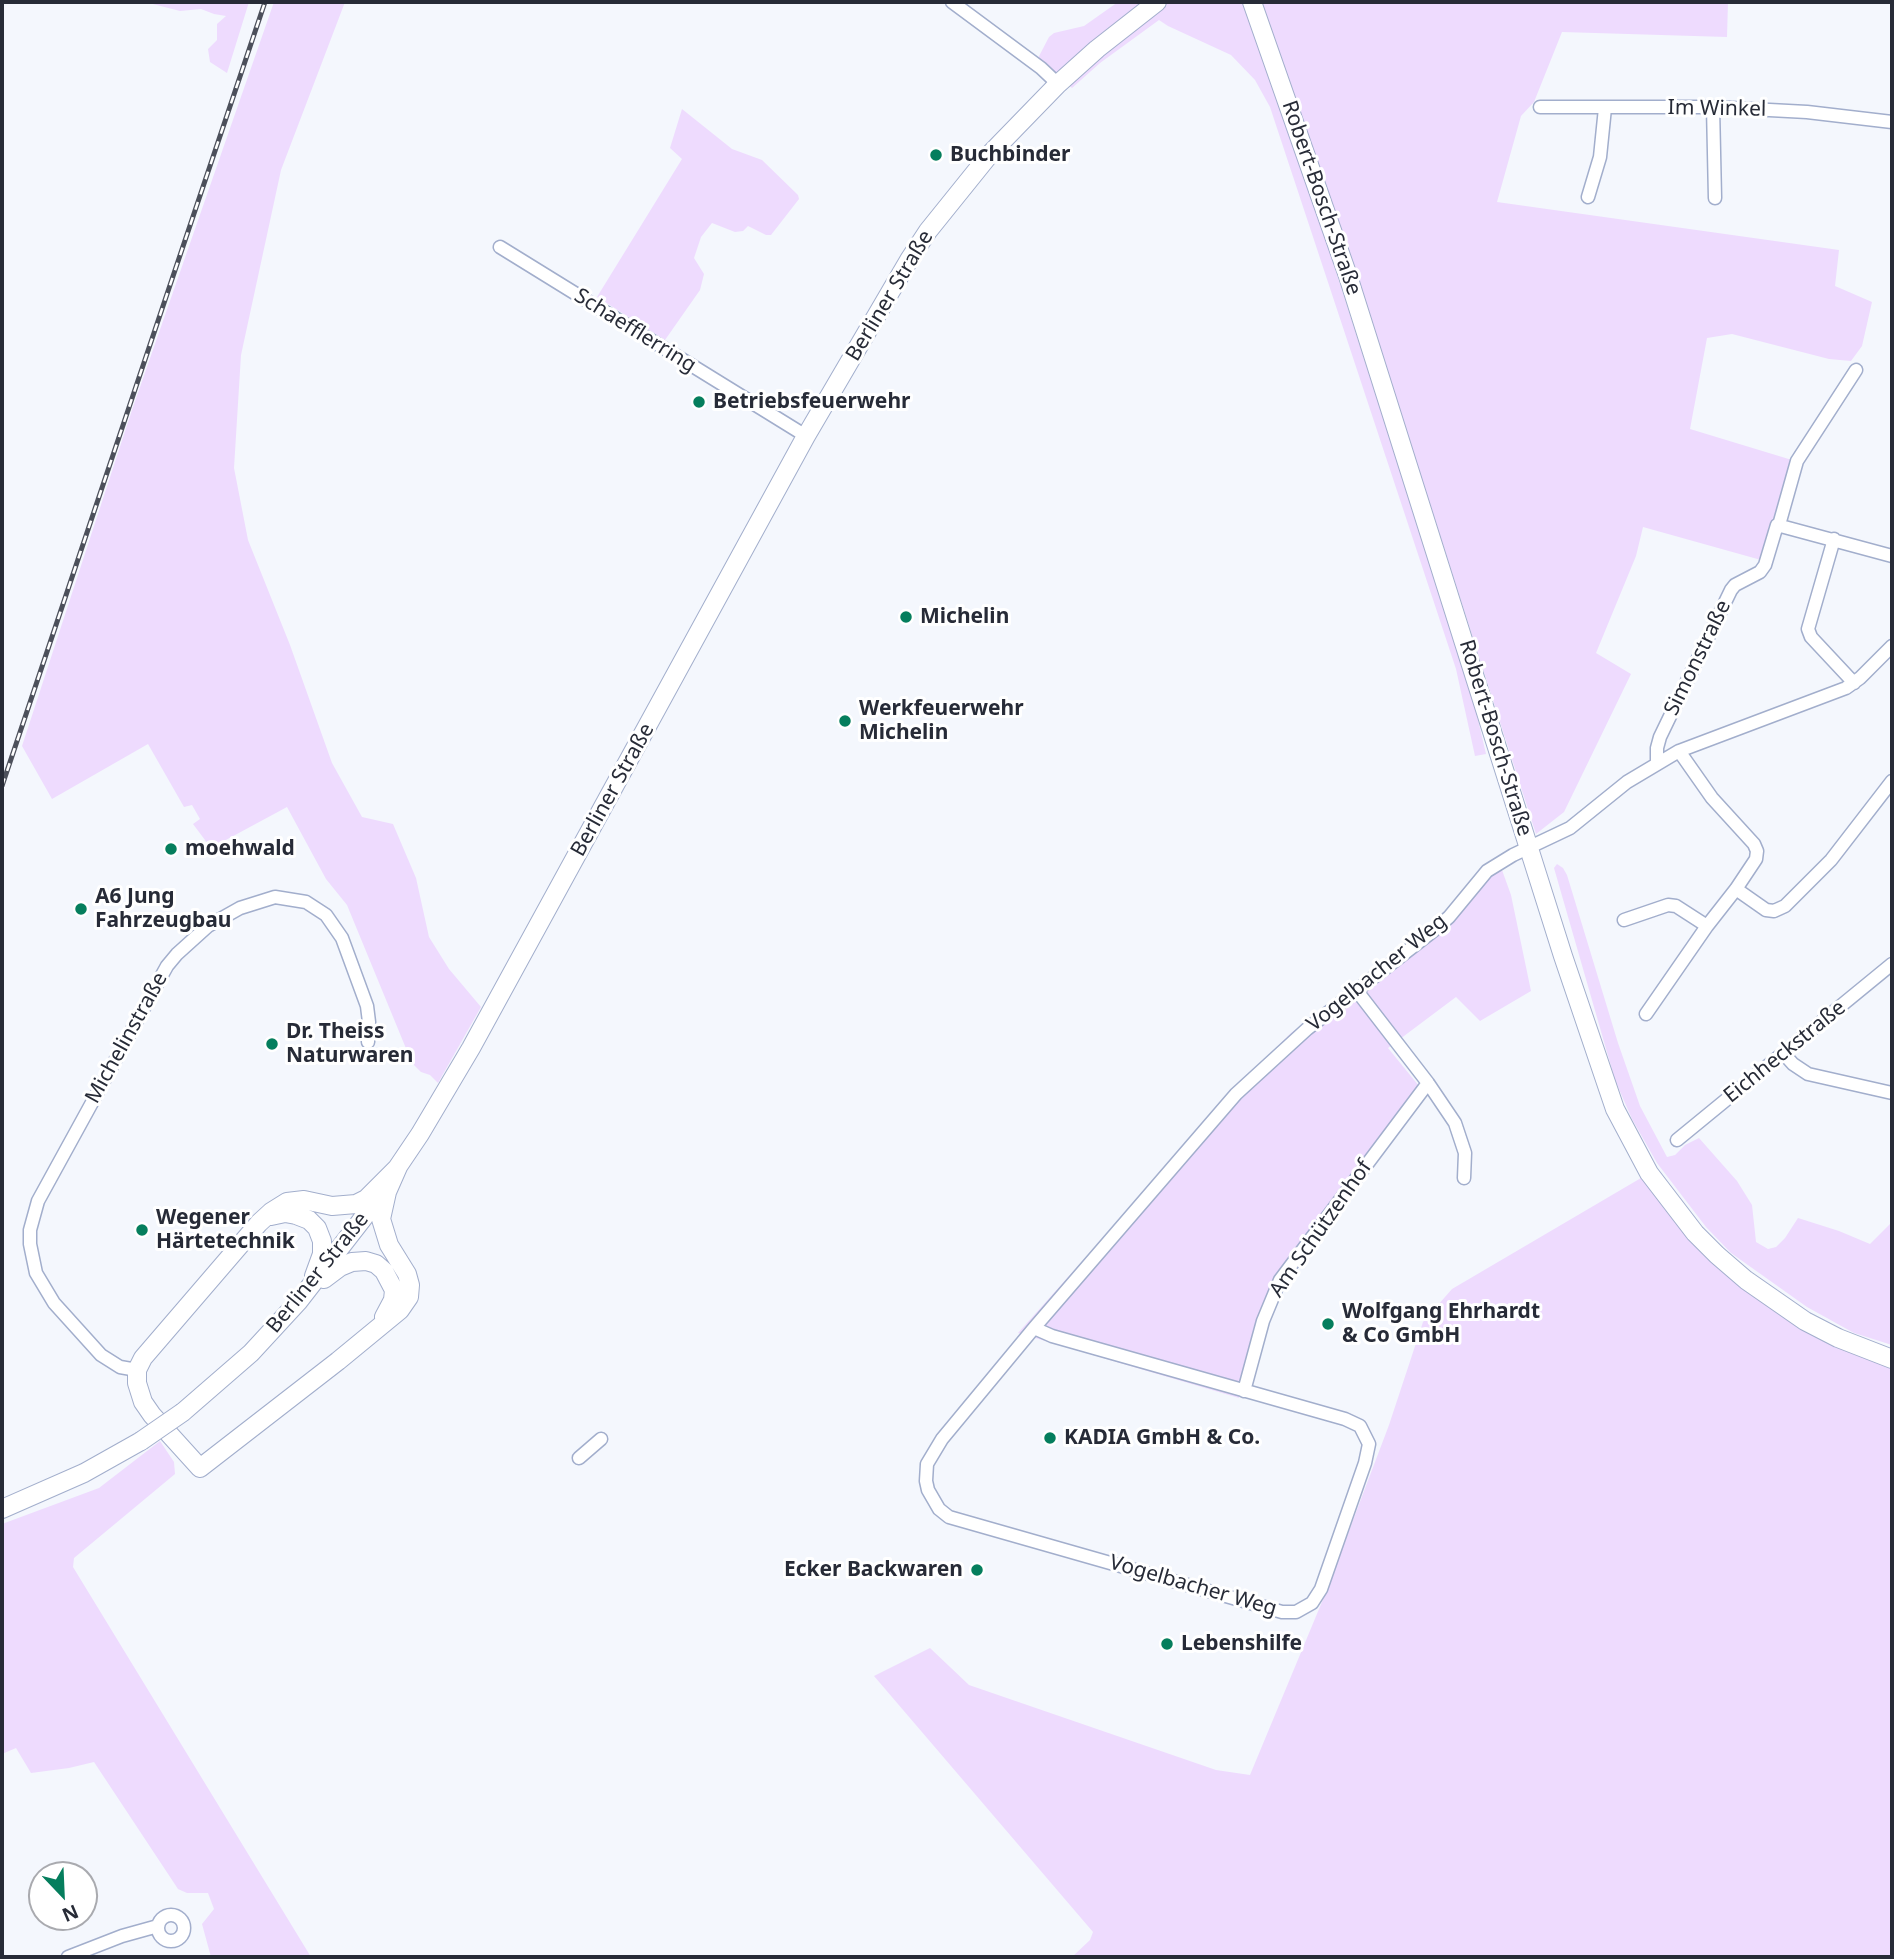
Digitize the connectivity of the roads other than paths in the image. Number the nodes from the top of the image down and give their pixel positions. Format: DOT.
graph roads {
  1 [pos="952,2"];
  2 [pos="1157,2"];
  3 [pos="1252,2"];
  4 [pos="1058,84"];
  5 [pos="1540,107"];
  6 [pos="1713,107"];
  7 [pos="1605,108"];
  8 [pos="1892,122"];
  9 [pos="1588,197"];
  10 [pos="1715,198"];
  11 [pos="500,247"];
  12 [pos="1856,370"];
  13 [pos="806,436"];
  14 [pos="1779,525"];
  15 [pos="1834,539"];
  16 [pos="1892,556"];
  17 [pos="1892,646"];
  18 [pos="1854,683"];
  19 [pos="1679,751"];
  20 [pos="1657,762"];
  21 [pos="1892,781"];
  22 [pos="1529,848"];
  23 [pos="1736,889"];
  24 [pos="1624,920"];
  25 [pos="1707,926"];
  26 [pos="1892,964"];
  27 [pos="1357,991"];
  28 [pos="1646,1014"];
  29 [pos="368,1042"];
  30 [pos="1784,1054"];
  31 [pos="1428,1083"];
  32 [pos="1892,1093"];
  33 [pos="1677,1140"];
  34 [pos="398,1167"];
  35 [pos="1464,1178"];
  36 [pos="259,1223"];
  37 [pos="298,1302"];
  38 [pos="1034,1328"];
  39 [pos="375,1330"];
  40 [pos="1892,1359"];
  41 [pos="137,1370"];
  42 [pos="1244,1391"];
  43 [pos="601,1439"];
  44 [pos="579,1458"];
  45 [pos="2,1510"];
  46 [pos="158,1926"];
  47 [pos="68,1957"];
  1 -- 4 [label="street"];
  2 -- 4 [label="street, Berliner Straße"];
  3 -- 22 [label="street, Robert-Bosch-Straße"];
  4 -- 13 [label="street, Berliner Straße"];
  5 -- 7 [label="street, Im Winkel"];
  6 -- 7 [label="street, Im Winkel"];
  6 -- 8 [label="street, Im Winkel"];
  6 -- 10 [label="street"];
  7 -- 9 [label="street"];
  11 -- 13 [label="street, Schaefflerring"];
  12 -- 14 [label="street, Simonstraße"];
  13 -- 34 [label="street, Berliner Straße"];
  14 -- 15 [label="street"];
  14 -- 20 [label="street, Simonstraße"];
  15 -- 16 [label="street"];
  15 -- 18 [label="street"];
  17 -- 18 [label="street, Vogelbacher Weg"];
  18 -- 19 [label="street, Vogelbacher Weg"];
  19 -- 20 [label="street, Vogelbacher Weg"];
  19 -- 23 [label="street"];
  20 -- 22 [label="street, Vogelbacher Weg"];
  21 -- 23 [label="street"];
  22 -- 27 [label="street, Vogelbacher Weg"];
  22 -- 40 [label="street, Robert-Bosch-Straße"];
  23 -- 25 [label="street"];
  24 -- 25 [label="street"];
  25 -- 28 [label="street"];
  26 -- 30 [label="street, Eichheckstraße"];
  27 -- 31 [label="street"];
  27 -- 38 [label="street, Vogelbacher Weg"];
  29 -- 41 [label="street, Michelinstraße"];
  30 -- 32 [label="street"];
  30 -- 33 [label="street, Eichheckstraße"];
  31 -- 35 [label="street"];
  31 -- 42 [label="street, Am Schützenhof"];
  34 -- 36 [label="street"];
  34 -- 37 [label="street, Berliner Straße"];
  34 -- 39 [label="street"];
  36 -- 37 [label="street"];
  36 -- 41 [label="street"];
  37 -- 39 [label="street"];
  37 -- 45 [label="street, Berliner Straße, bridge"];
  38 -- 42 [label="street, Vogelbacher Weg"];
  38 -- 42 [label="street, Vogelbacher Weg"];
  39 -- 41 [label="street"];
  43 -- 44 [label="street"];
  46 -- 47 [label="street"];
}
